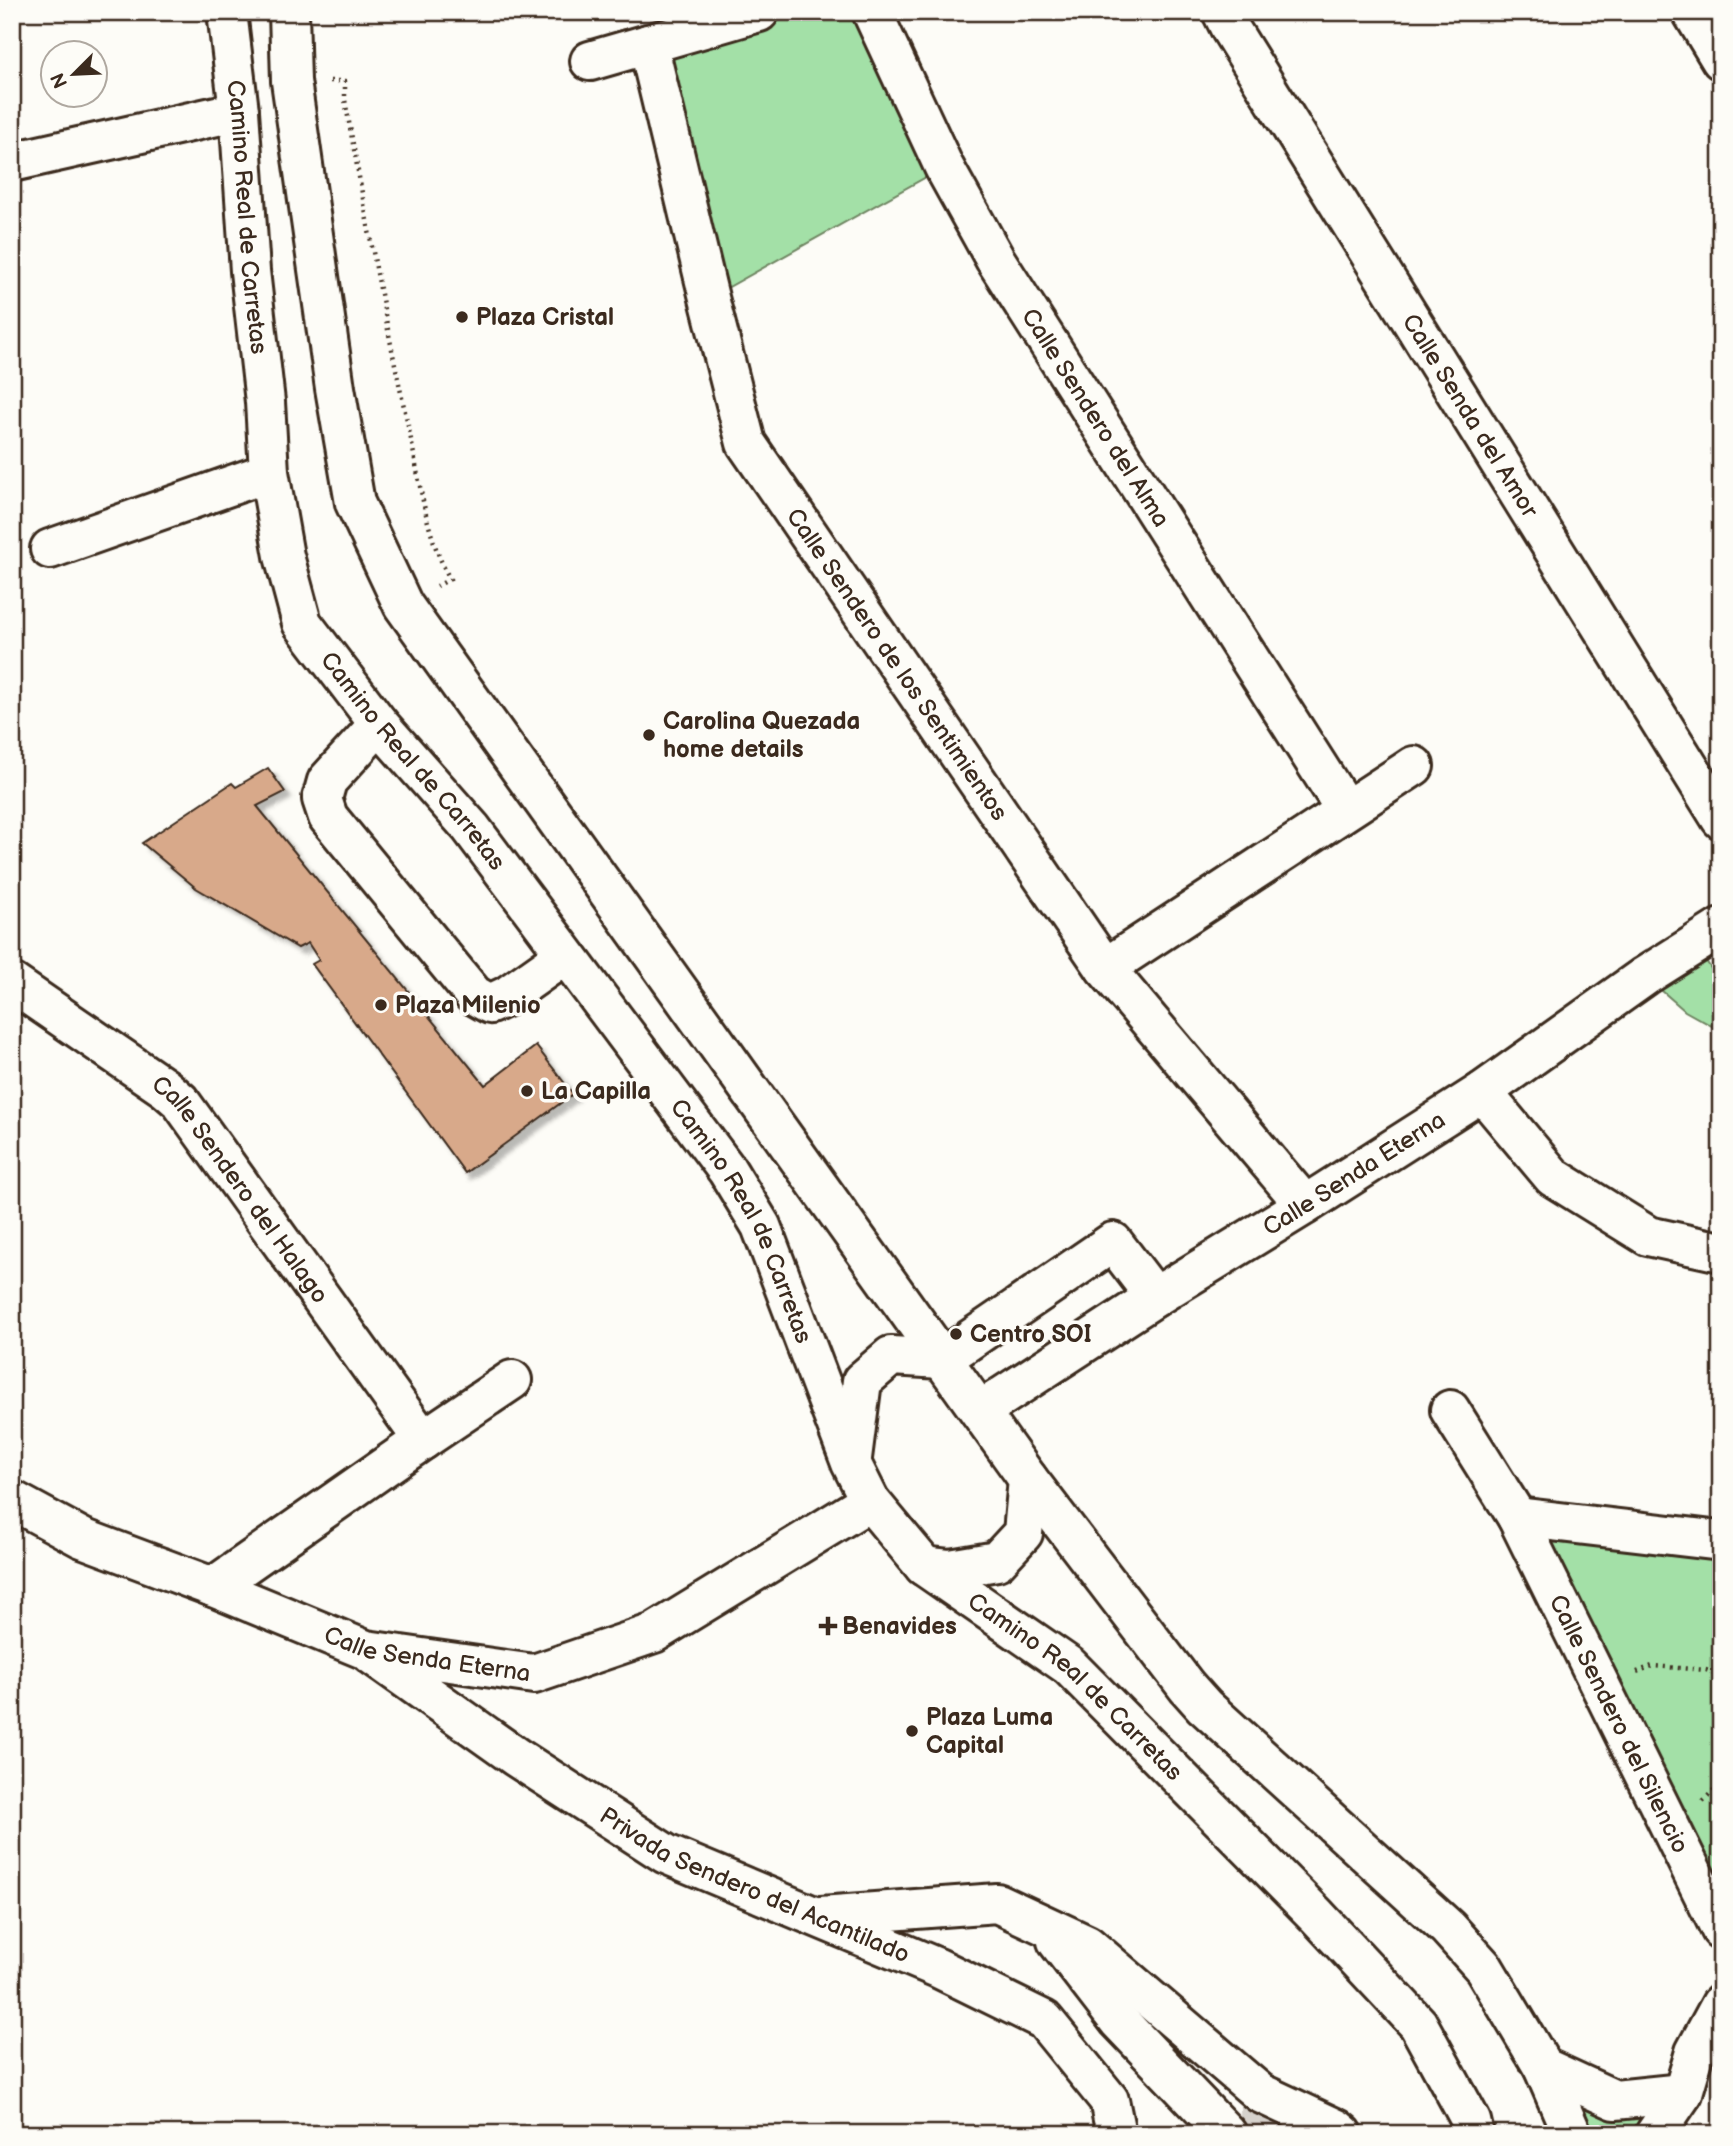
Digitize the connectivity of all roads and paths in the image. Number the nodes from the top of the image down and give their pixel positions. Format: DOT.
graph roads {
  1 [pos="227,12"];
  2 [pos="289,12"];
  3 [pos="759,12"];
  4 [pos="872,12"];
  5 [pos="1222,12"];
  6 [pos="1692,12"];
  7 [pos="648,44"];
  8 [pos="1721,60"];
  9 [pos="590,61"];
  10 [pos="291,81"];
  11 [pos="239,111"];
  12 [pos="12,162"];
  13 [pos="270,472"];
  14 [pos="50,549"];
  15 [pos="402,605"];
  16 [pos="379,724"];
  17 [pos="1414,766"];
  18 [pos="1345,809"];
  19 [pos="1721,820"];
  20 [pos="1721,928"];
  21 [pos="565,955"];
  22 [pos="1105,968"];
  23 [pos="12,984"];
  24 [pos="1482,1091"];
  25 [pos="1304,1205"];
  26 [pos="1721,1252"];
  27 [pos="1155,1297"];
  28 [pos="942,1359"];
  29 [pos="512,1380"];
  30 [pos="1450,1410"];
  31 [pos="980,1411"];
  32 [pos="423,1440"];
  33 [pos="851,1463"];
  34 [pos="1028,1479"];
  35 [pos="12,1500"];
  36 [pos="870,1501"];
  37 [pos="1517,1517"];
  38 [pos="1721,1541"];
  39 [pos="924,1566"];
  40 [pos="213,1587"];
  41 [pos="366,1650"];
  42 [pos="1631,1674"];
  43 [pos="1721,1676"];
  44 [pos="815,1916"];
  45 [pos="1045,1926"];
  46 [pos="1721,1930"];
  47 [pos="1721,2004"];
  48 [pos="1543,2067"];
  49 [pos="1683,2092"];
  50 [pos="1116,2134"];
  51 [pos="1227,2134"];
  52 [pos="1343,2134"];
  53 [pos="1475,2134"];
  54 [pos="1572,2134"];
  55 [pos="1655,2134"];
  1 -- 11 [label="street, Camino Real de Carretas"];
  2 -- 10 [label="street"];
  3 -- 7 [label="street"];
  4 -- 18 [label="street, Calle Sendero del Alma"];
  5 -- 19 [label="street, Calle Senda del Amor"];
  6 -- 8 [label="street"];
  7 -- 9 [label="street"];
  7 -- 22 [label="street, Calle Sendero de los Sentimientos"];
  10 -- 15 [label="street"];
  10 -- 15 [label="path"];
  11 -- 12 [label="street"];
  11 -- 13 [label="street, Camino Real de Carretas"];
  13 -- 14 [label="street"];
  13 -- 16 [label="street, Camino Real de Carretas"];
  15 -- 28 [label="street"];
  16 -- 21 [label="street, Camino Real de Carretas"];
  16 -- 21 [label="street"];
  17 -- 18 [label="street"];
  18 -- 22 [label="street"];
  20 -- 24 [label="street, Calle Senda Eterna"];
  21 -- 33 [label="street, Camino Real de Carretas"];
  22 -- 25 [label="street, Calle Sendero de los Sentimientos"];
  23 -- 32 [label="street, Calle Sendero del Halago"];
  24 -- 25 [label="street, Calle Senda Eterna"];
  24 -- 26 [label="street"];
  25 -- 27 [label="street, Calle Senda Eterna"];
  27 -- 28 [label="street"];
  27 -- 31 [label="street, Calle Senda Eterna"];
  28 -- 31 [label="street"];
  28 -- 33 [label="street"];
  29 -- 32 [label="street"];
  30 -- 37 [label="street, Calle Sendero del Silencio"];
  31 -- 34 [label="street"];
  32 -- 40 [label="street"];
  33 -- 36 [label="street, Camino Real de Carretas"];
  34 -- 39 [label="street"];
  34 -- 48 [label="street"];
  35 -- 40 [label="street, Calle Senda Eterna"];
  36 -- 39 [label="street, Camino Real de Carretas"];
  36 -- 41 [label="street, Calle Senda Eterna"];
  37 -- 38 [label="street"];
  37 -- 46 [label="street, Calle Sendero del Silencio"];
  39 -- 53 [label="street, Camino Real de Carretas"];
  40 -- 41 [label="street, Calle Senda Eterna"];
  41 -- 44 [label="street, Privada Sendero del Acantilado"];
  42 -- 43 [label="path"];
  44 -- 45 [label="street"];
  44 -- 50 [label="street, Privada Sendero del Acantilado"];
  45 -- 51 [label="street"];
  45 -- 52 [label="street"];
  47 -- 49 [label="street"];
  48 -- 49 [label="street"];
  48 -- 54 [label="street"];
  49 -- 55 [label="street"];
}
